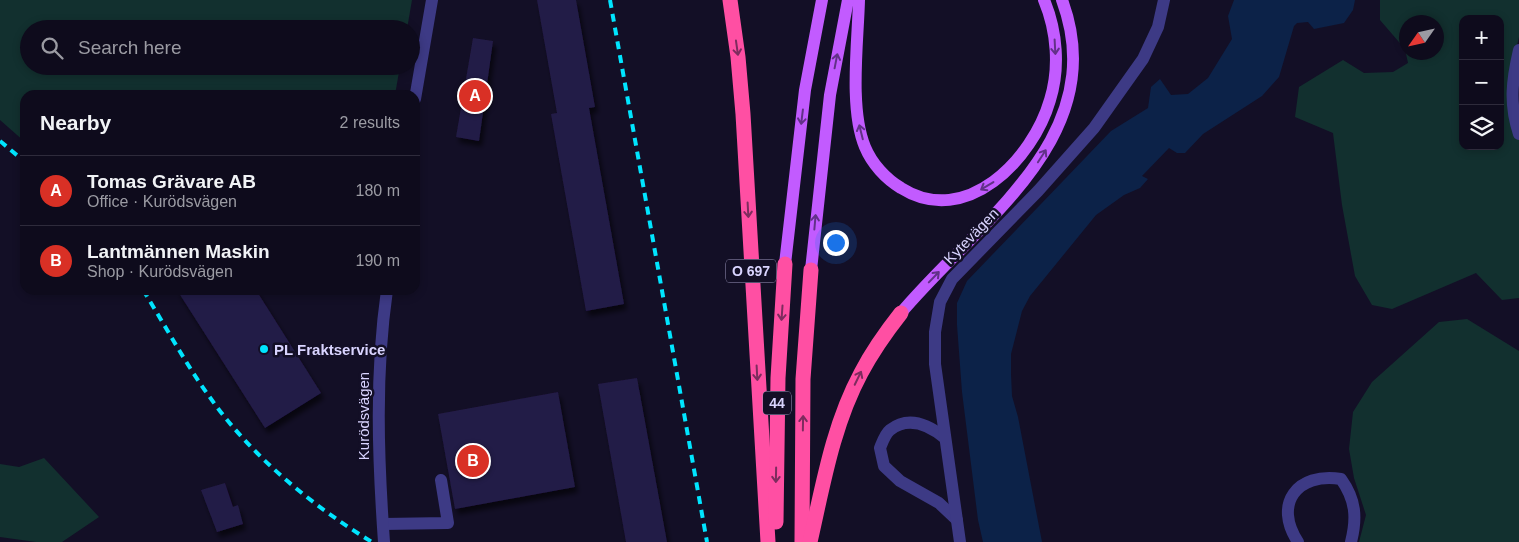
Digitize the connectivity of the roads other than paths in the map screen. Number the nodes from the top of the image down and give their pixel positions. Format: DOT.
graph roads {
  1 [pos="432,0"];
  2 [pos="730,0"];
  3 [pos="822,0"];
  4 [pos="848,0"];
  5 [pos="859,0"];
  6 [pos="1044,0"];
  7 [pos="1062,0"];
  8 [pos="1164,0"];
  9 [pos="1519,50"];
  10 [pos="420,70"];
  11 [pos="419,75"];
  12 [pos="417,90"];
  13 [pos="1519,134"];
  14 [pos="786,264"];
  15 [pos="810,270"];
  16 [pos="386,295"];
  17 [pos="901,313"];
  18 [pos="945,438"];
  19 [pos="441,480"];
  20 [pos="957,520"];
  21 [pos="383,524"];
  22 [pos="384,542"];
  23 [pos="768,542"];
  24 [pos="776,542"];
  25 [pos="802,542"];
  26 [pos="810,542"];
  27 [pos="960,542"];
  28 [pos="1298,542"];
  29 [pos="1351,542"];
  1 -- 10 [label="street"];
  2 -- 23 [label="highway, O 697, one-way"];
  3 -- 14 [label="main road, 44, one-way"];
  15 -- 4 [label="main road, 44, one-way"];
  6 -- 5 [label="main road, one-way"];
  17 -- 7 [label="main road, one-way"];
  8 -- 18 [label="street, Kytevägen"];
  9 -- 13 [label="street"];
  11 -- 12 [label="street"];
  14 -- 24 [label="highway, 44, one-way"];
  25 -- 15 [label="highway, 44, one-way"];
  16 -- 21 [label="street, Kurödsvägen"];
  26 -- 17 [label="highway, one-way"];
  18 -- 20 [label="street, Kytevägen"];
  18 -- 20 [label="street"];
  19 -- 21 [label="street"];
  20 -- 27 [label="street, Kytevägen"];
  21 -- 22 [label="street, Kurödsvägen"];
  28 -- 29 [label="street"];
}
